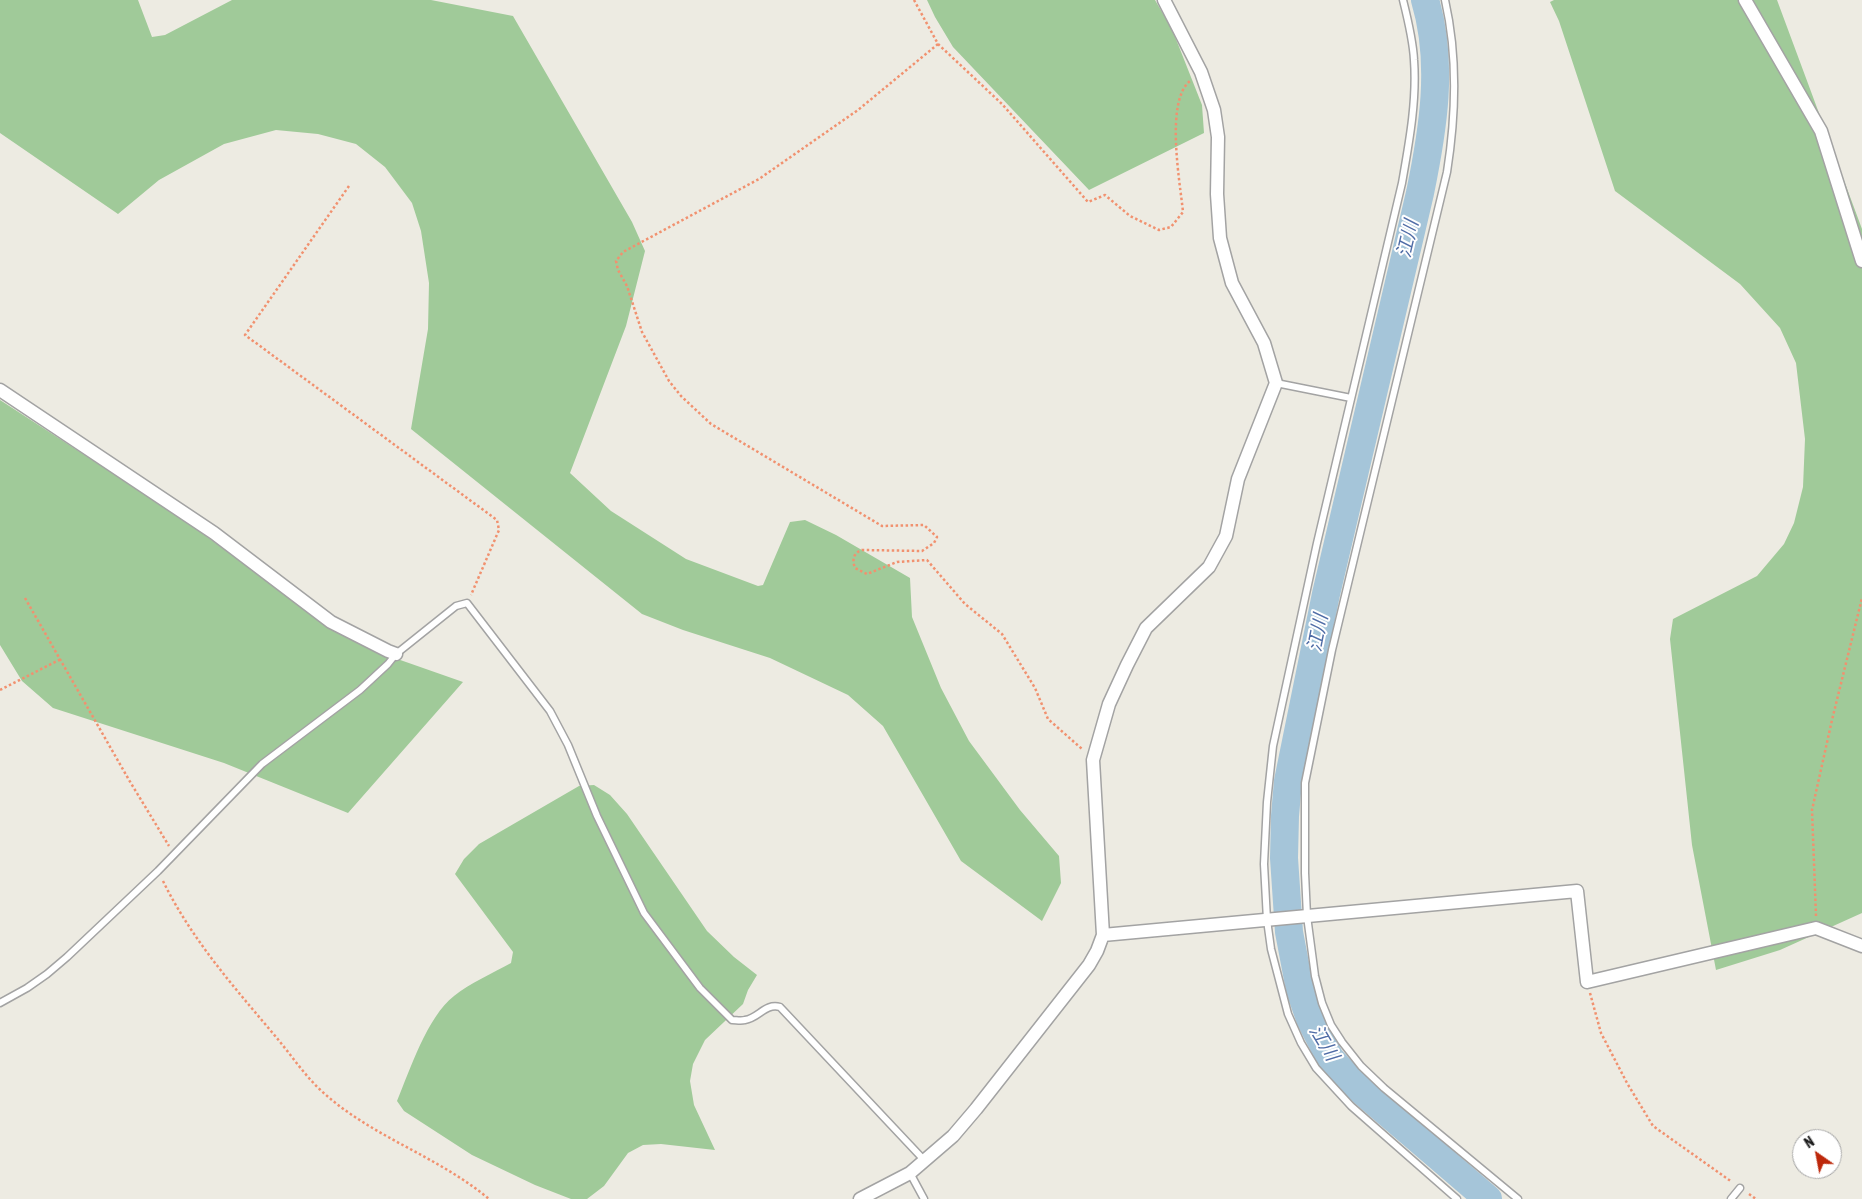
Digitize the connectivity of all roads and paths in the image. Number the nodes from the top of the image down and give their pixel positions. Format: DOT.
graph roads {
  1 [pos="914,0"];
  2 [pos="1164,0"];
  3 [pos="1403,0"];
  4 [pos="1446,0"];
  5 [pos="1745,0"];
  6 [pos="938,44"];
  7 [pos="1201,72"];
  8 [pos="349,186"];
  9 [pos="1862,261"];
  10 [pos="1276,383"];
  11 [pos="0,390"];
  12 [pos="1351,398"];
  13 [pos="25,598"];
  14 [pos="1862,598"];
  15 [pos="467,603"];
  16 [pos="396,654"];
  17 [pos="60,659"];
  18 [pos="0,690"];
  19 [pos="1093,760"];
  20 [pos="174,853"];
  21 [pos="158,871"];
  22 [pos="1305,917"];
  23 [pos="1270,920"];
  24 [pos="1816,928"];
  25 [pos="1103,935"];
  26 [pos="1862,946"];
  27 [pos="1587,982"];
  28 [pos="0,1003"];
  29 [pos="924,1160"];
  30 [pos="910,1173"];
  31 [pos="1740,1188"];
  32 [pos="489,1199"];
  33 [pos="860,1199"];
  34 [pos="924,1199"];
  35 [pos="1457,1199"];
  36 [pos="1518,1199"];
  37 [pos="1731,1199"];
  38 [pos="1756,1199"];
  1 -- 6 [label="path"];
  2 -- 7 [label="street"];
  3 -- 12 [label="lane"];
  4 -- 22 [label="lane"];
  5 -- 9 [label="street"];
  6 -- 7 [label="path"];
  6 -- 19 [label="path"];
  7 -- 10 [label="street"];
  8 -- 15 [label="path"];
  10 -- 12 [label="lane"];
  10 -- 19 [label="street"];
  11 -- 16 [label="street"];
  12 -- 23 [label="lane"];
  13 -- 17 [label="path"];
  14 -- 24 [label="path"];
  15 -- 16 [label="lane"];
  15 -- 29 [label="lane"];
  16 -- 20 [label="lane"];
  17 -- 18 [label="path"];
  17 -- 20 [label="path"];
  19 -- 25 [label="street"];
  20 -- 21 [label="lane"];
  21 -- 28 [label="lane"];
  21 -- 32 [label="path"];
  22 -- 23 [label="street"];
  22 -- 27 [label="street"];
  22 -- 36 [label="lane"];
  23 -- 25 [label="street"];
  23 -- 35 [label="lane"];
  24 -- 26 [label="street"];
  24 -- 27 [label="street"];
  25 -- 29 [label="street"];
  27 -- 31 [label="path"];
  29 -- 30 [label="street"];
  30 -- 33 [label="street"];
  30 -- 34 [label="lane"];
  31 -- 37 [label="lane"];
  31 -- 38 [label="path"];
}
